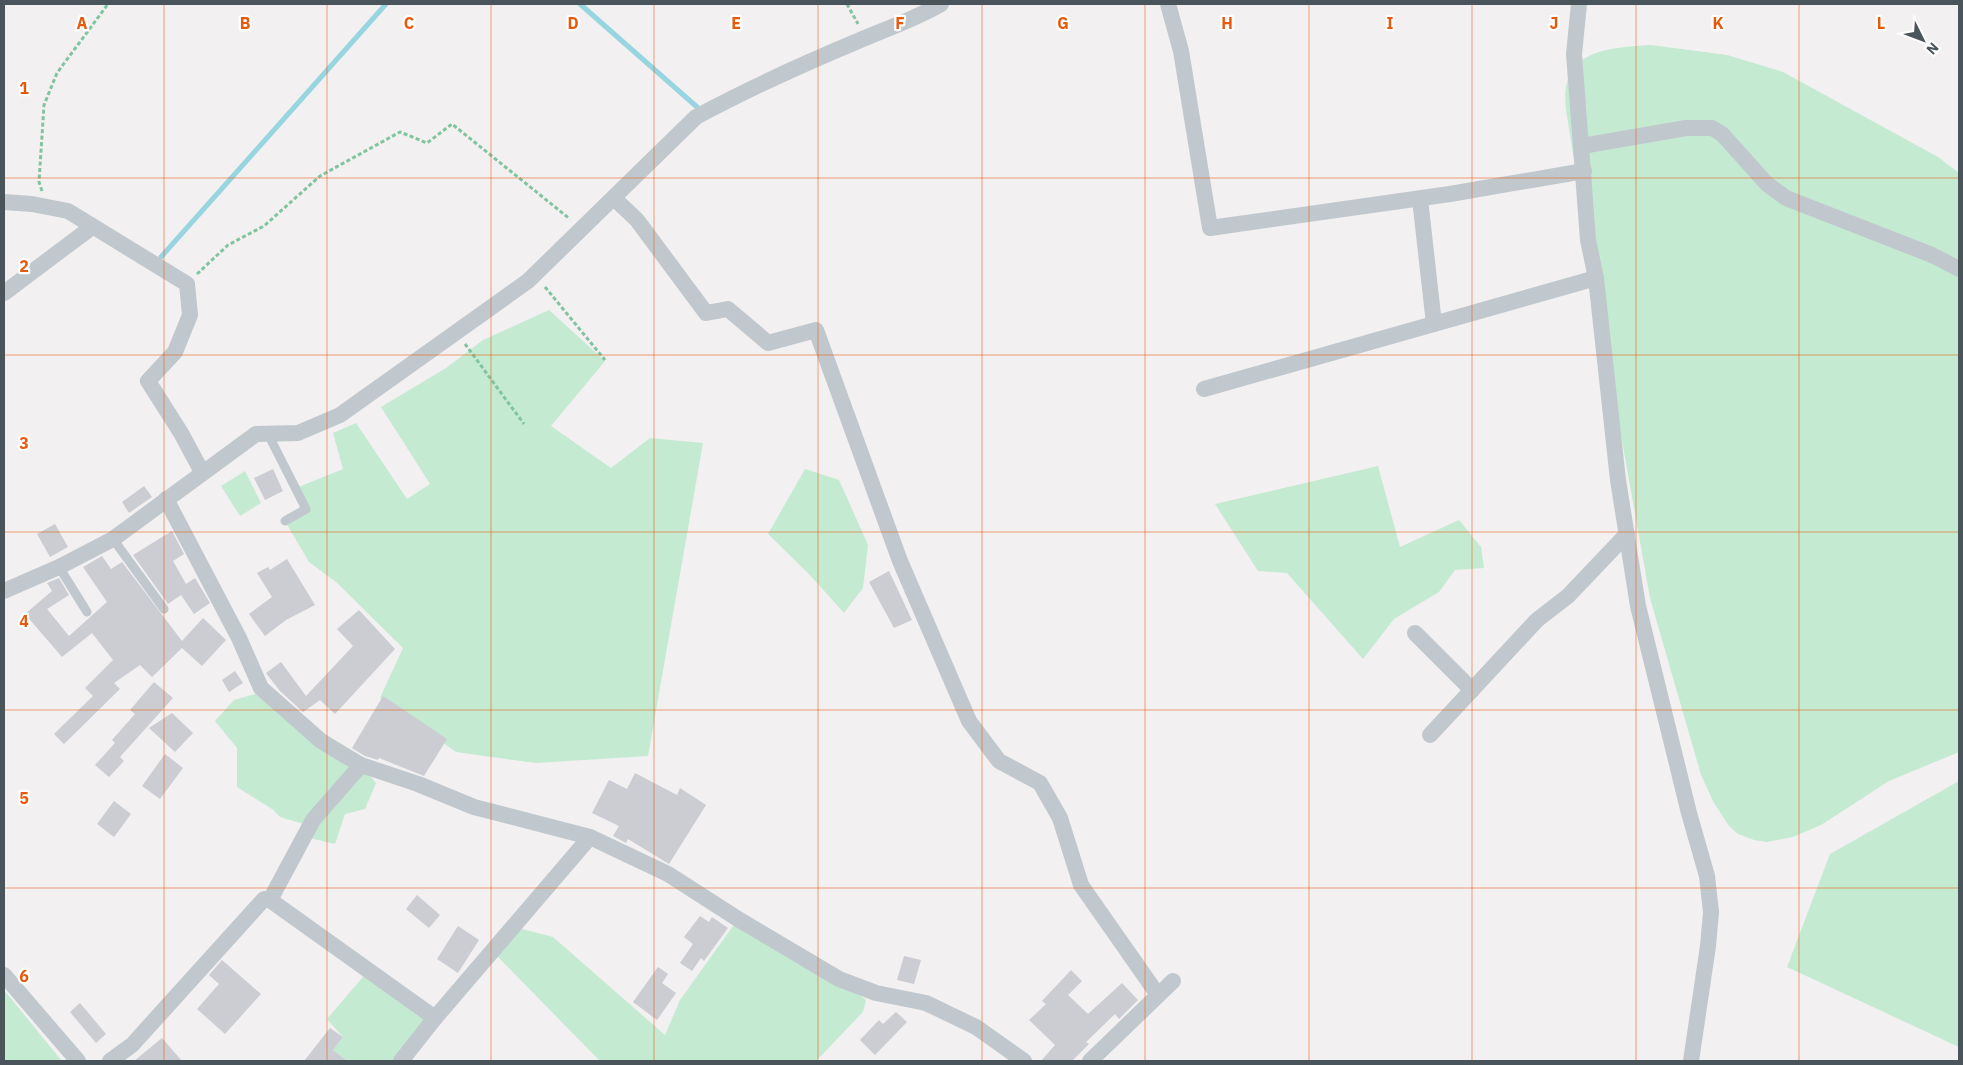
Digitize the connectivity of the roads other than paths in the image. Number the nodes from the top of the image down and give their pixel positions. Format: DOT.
graph roads {
  1 [pos="941,4"];
  2 [pos="1168,4"];
  3 [pos="1579,4"];
  4 [pos="1582,146"];
  5 [pos="1584,171"];
  6 [pos="616,196"];
  7 [pos="1420,199"];
  8 [pos="4,202"];
  9 [pos="92,227"];
  10 [pos="1959,270"];
  11 [pos="1596,278"];
  12 [pos="4,293"];
  13 [pos="1434,324"];
  14 [pos="1204,389"];
  15 [pos="268,434"];
  16 [pos="202,472"];
  17 [pos="166,499"];
  18 [pos="285,521"];
  19 [pos="1627,534"];
  20 [pos="113,539"];
  21 [pos="59,567"];
  22 [pos="4,591"];
  23 [pos="164,609"];
  24 [pos="87,612"];
  25 [pos="1415,633"];
  26 [pos="1472,690"];
  27 [pos="1430,735"];
  28 [pos="362,765"];
  29 [pos="590,837"];
  30 [pos="270,900"];
  31 [pos="4,975"];
  32 [pos="1173,981"];
  33 [pos="1158,996"];
  34 [pos="435,1018"];
  35 [pos="78,1061"];
  36 [pos="110,1061"];
  37 [pos="401,1061"];
  38 [pos="1024,1061"];
  39 [pos="1090,1061"];
  40 [pos="1690,1061"];
  1 -- 6 [label="street"];
  2 -- 7 [label="street"];
  3 -- 4 [label="street"];
  4 -- 5 [label="street"];
  4 -- 10 [label="street"];
  5 -- 7 [label="street"];
  5 -- 11 [label="street"];
  6 -- 15 [label="street"];
  6 -- 33 [label="street"];
  7 -- 13 [label="street"];
  8 -- 9 [label="street"];
  9 -- 12 [label="street"];
  9 -- 16 [label="street"];
  11 -- 13 [label="street"];
  11 -- 19 [label="street"];
  13 -- 14 [label="street"];
  15 -- 16 [label="street"];
  15 -- 18 [label="lane"];
  16 -- 17 [label="street"];
  17 -- 20 [label="street"];
  17 -- 28 [label="street"];
  19 -- 26 [label="street"];
  19 -- 40 [label="street"];
  20 -- 21 [label="street"];
  20 -- 23 [label="lane"];
  21 -- 22 [label="street"];
  21 -- 24 [label="lane"];
  25 -- 26 [label="street"];
  26 -- 27 [label="street"];
  28 -- 29 [label="street"];
  28 -- 30 [label="street"];
  29 -- 34 [label="street"];
  29 -- 38 [label="street"];
  30 -- 34 [label="street"];
  30 -- 36 [label="street"];
  31 -- 35 [label="street"];
  32 -- 33 [label="street"];
  33 -- 39 [label="street"];
  34 -- 37 [label="street"];
}
